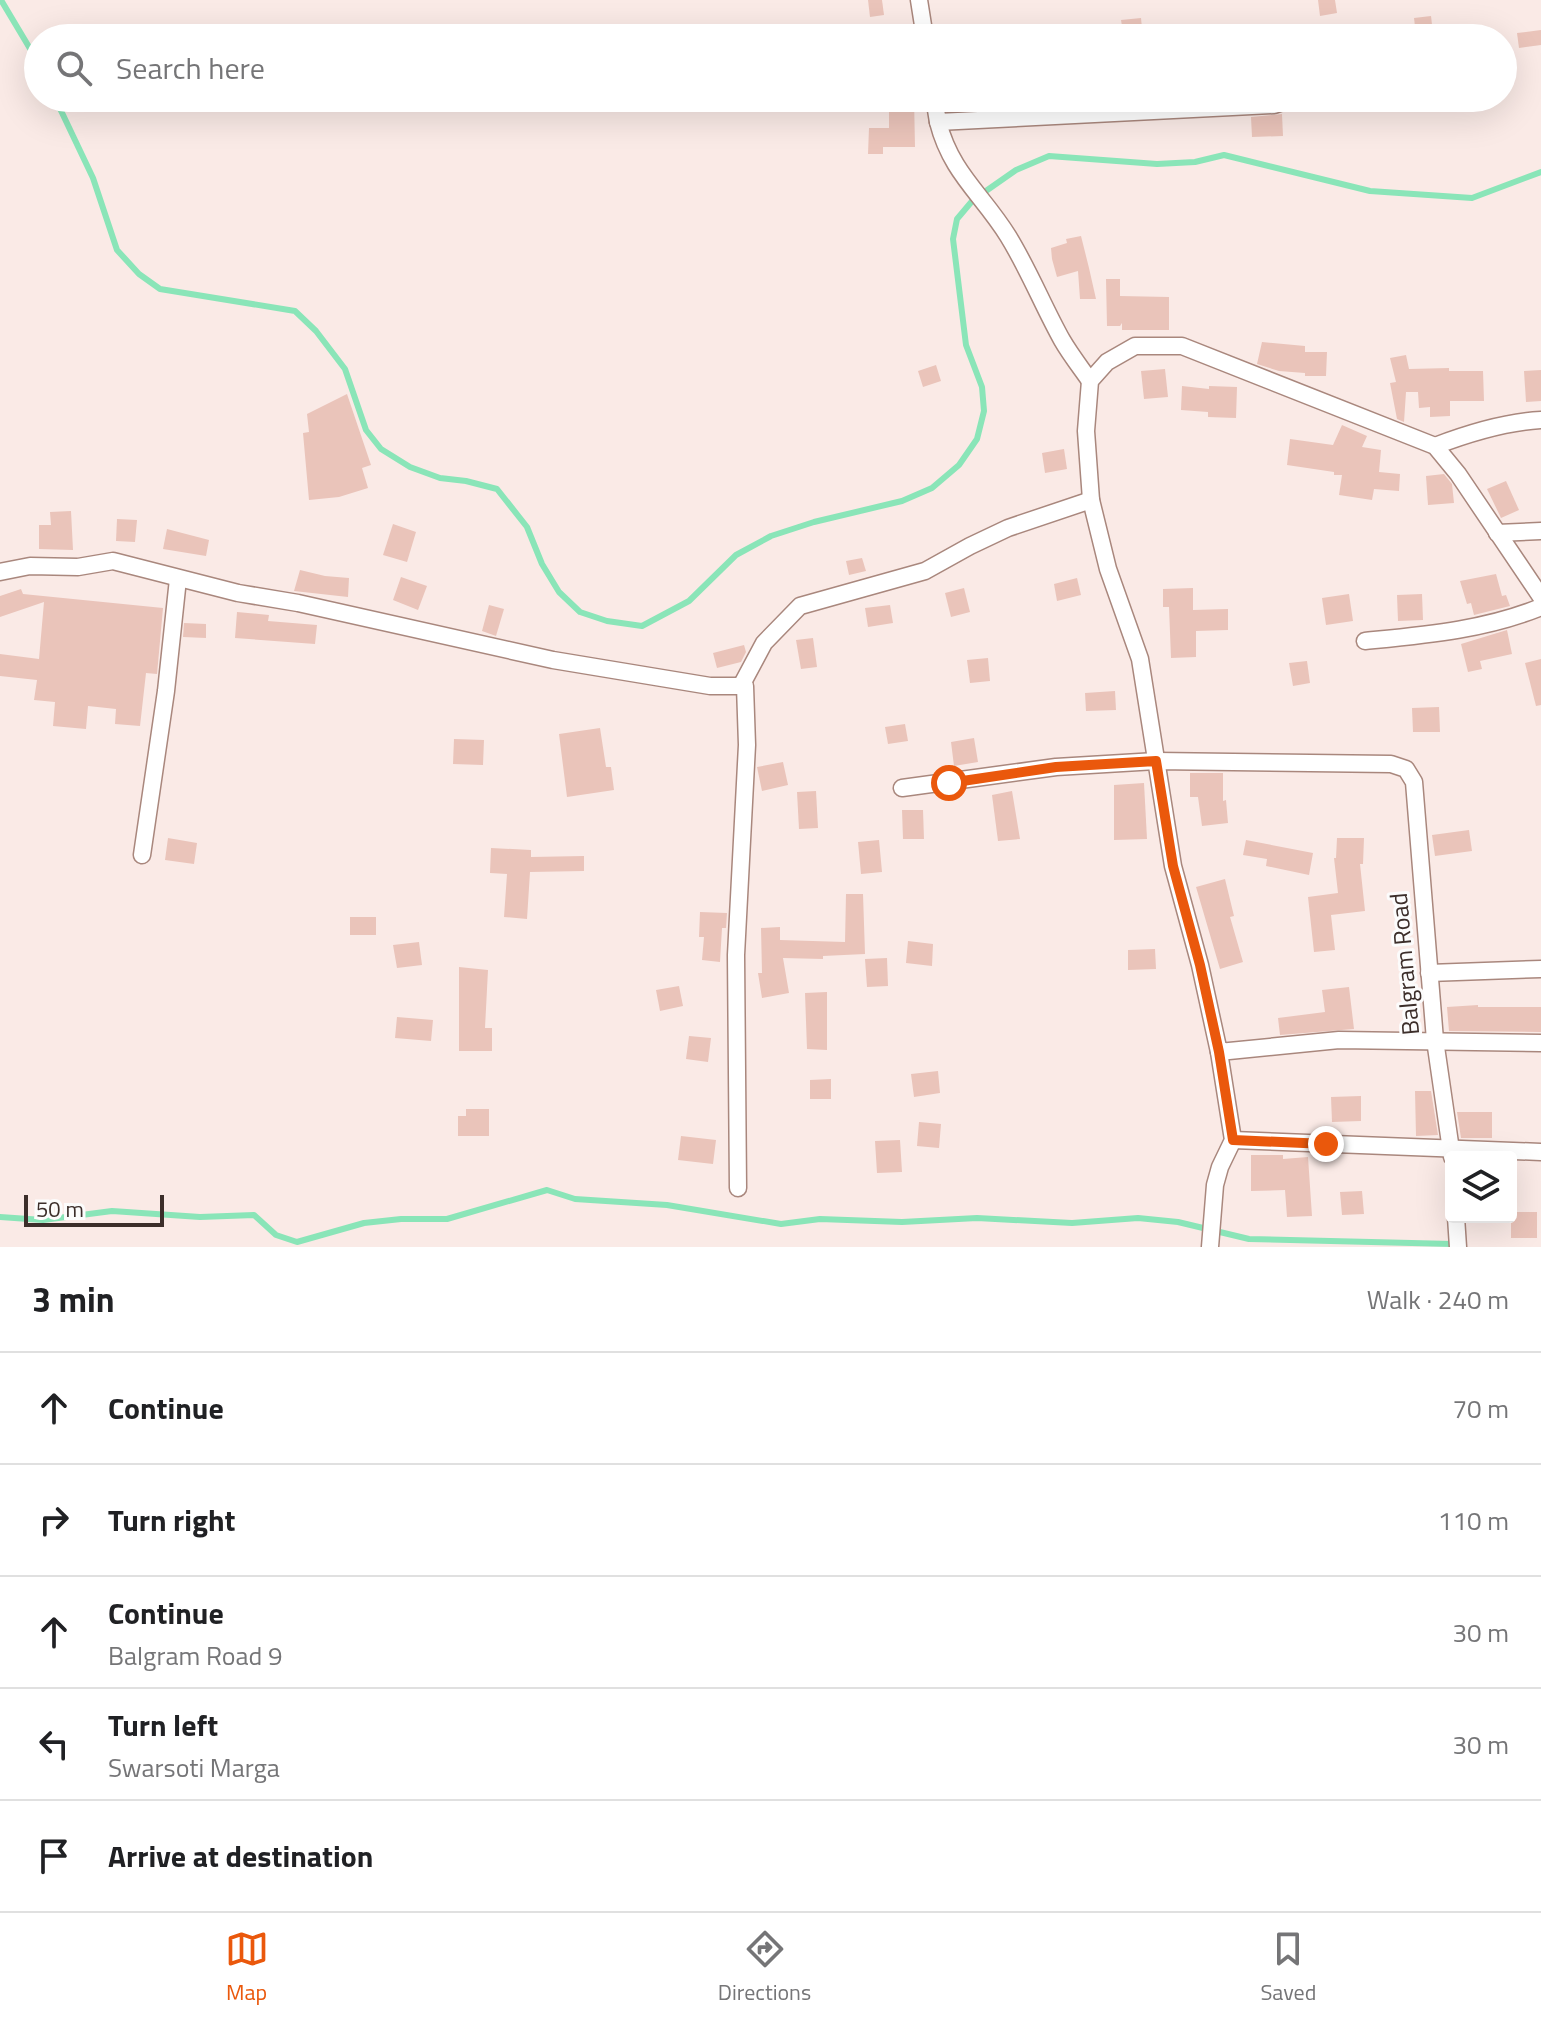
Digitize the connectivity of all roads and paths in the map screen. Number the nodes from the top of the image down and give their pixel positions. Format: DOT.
graph roads {
  1 [pos="919,0"];
  2 [pos="923,24"];
  3 [pos="936,112"];
  4 [pos="1136,112"];
  5 [pos="938,122"];
  6 [pos="1090,381"];
  7 [pos="1541,420"];
  8 [pos="1435,446"];
  9 [pos="1091,500"];
  10 [pos="1541,531"];
  11 [pos="1497,533"];
  12 [pos="0,572"];
  13 [pos="178,579"];
  14 [pos="1541,597"];
  15 [pos="1541,607"];
  16 [pos="1365,641"];
  17 [pos="741,686"];
  18 [pos="1156,761"];
  19 [pos="902,788"];
  20 [pos="142,855"];
  21 [pos="1541,969"];
  22 [pos="1429,973"];
  23 [pos="1435,1040"];
  24 [pos="1541,1043"];
  25 [pos="1219,1052"];
  26 [pos="1233,1140"];
  27 [pos="1452,1151"];
  28 [pos="1517,1152"];
  29 [pos="1541,1152"];
  30 [pos="1445,1153"];
  31 [pos="738,1188"];
  32 [pos="1456,1223"];
  33 [pos="1210,1247"];
  34 [pos="1458,1247"];
  1 -- 2 [label="street"];
  3 -- 5 [label="street"];
  4 -- 5 [label="street"];
  5 -- 6 [label="street"];
  6 -- 8 [label="street"];
  6 -- 9 [label="street"];
  7 -- 8 [label="street"];
  8 -- 11 [label="street"];
  9 -- 17 [label="street"];
  9 -- 18 [label="street"];
  10 -- 11 [label="street"];
  11 -- 14 [label="street"];
  12 -- 13 [label="street"];
  13 -- 17 [label="street"];
  13 -- 20 [label="street"];
  15 -- 16 [label="street"];
  17 -- 31 [label="street"];
  18 -- 19 [label="street"];
  18 -- 22 [label="street, Balgram Road"];
  18 -- 25 [label="street"];
  21 -- 22 [label="street"];
  22 -- 23 [label="street, Balgram Road"];
  23 -- 24 [label="street"];
  23 -- 25 [label="street"];
  23 -- 27 [label="street, Balgram Road"];
  25 -- 26 [label="street"];
  26 -- 30 [label="street"];
  26 -- 33 [label="street"];
  28 -- 29 [label="street"];
  32 -- 34 [label="street"];
}
